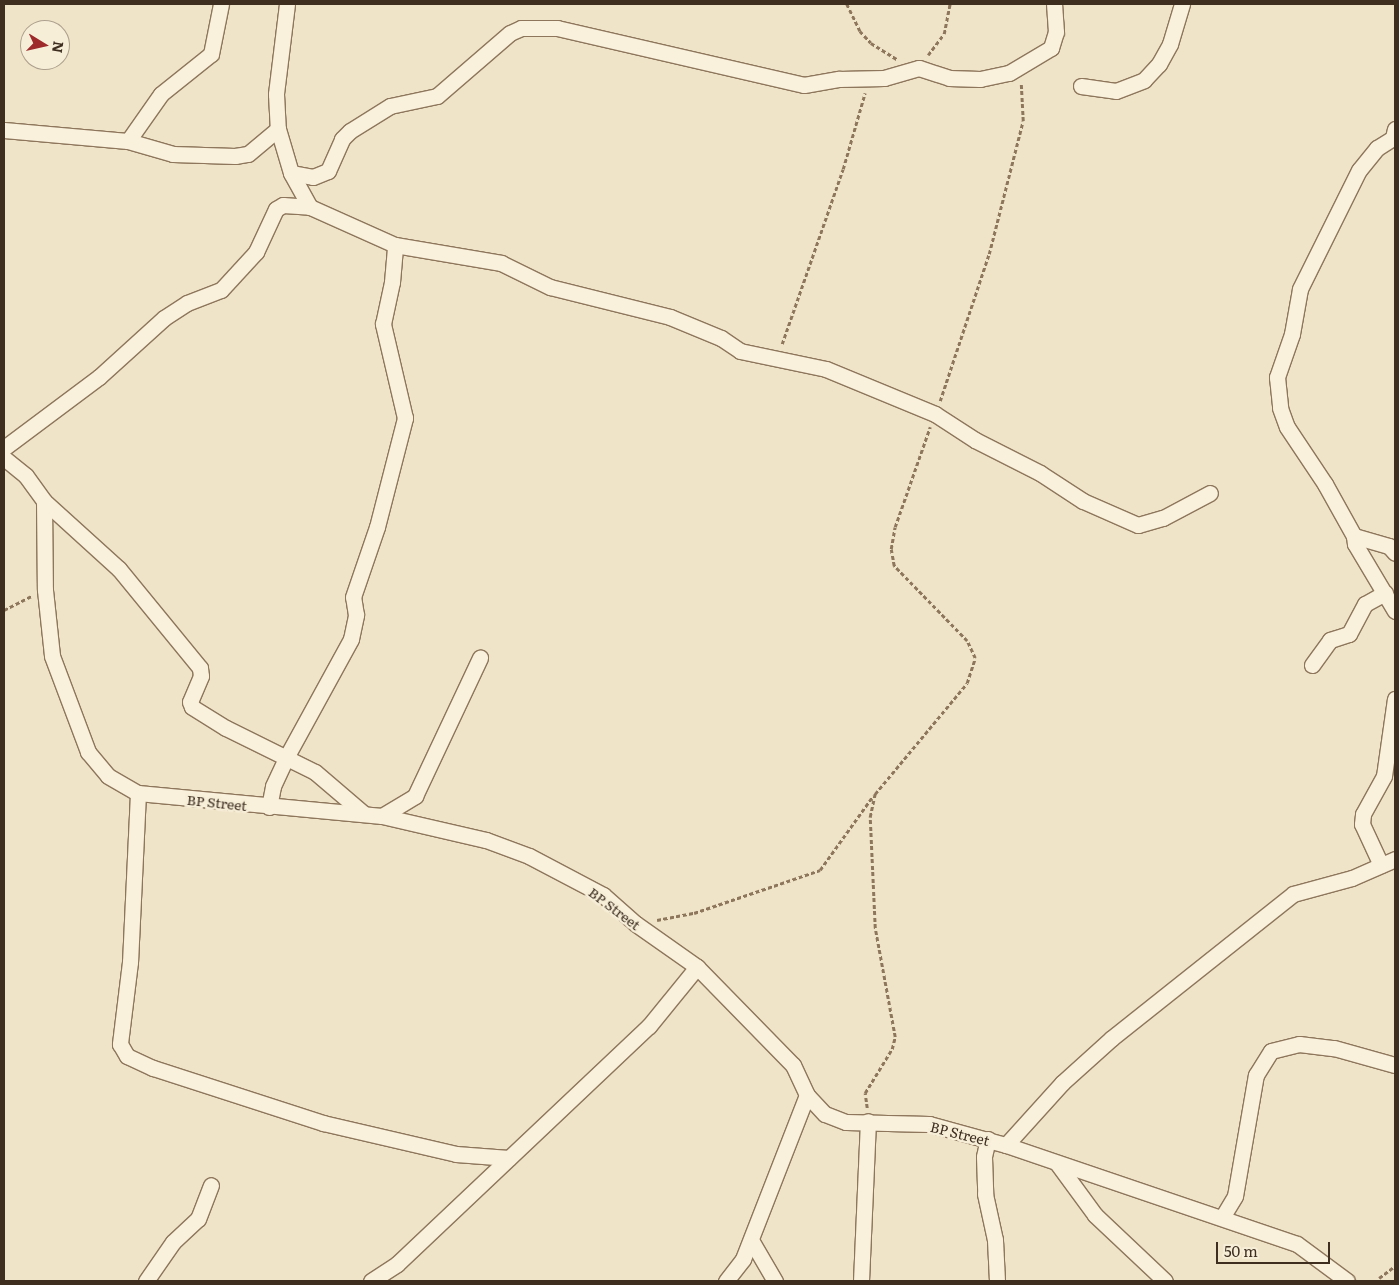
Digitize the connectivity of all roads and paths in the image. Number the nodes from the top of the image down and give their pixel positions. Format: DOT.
graph roads {
  1 [pos="221,4"];
  2 [pos="286,4"];
  3 [pos="847,4"];
  4 [pos="950,4"];
  5 [pos="1054,4"];
  6 [pos="1182,4"];
  7 [pos="1020,67"];
  8 [pos="914,69"];
  9 [pos="868,80"];
  10 [pos="1081,86"];
  11 [pos="278,129"];
  12 [pos="1395,129"];
  13 [pos="4,130"];
  14 [pos="128,141"];
  15 [pos="291,173"];
  16 [pos="310,207"];
  17 [pos="395,244"];
  18 [pos="778,360"];
  19 [pos="935,414"];
  20 [pos="4,448"];
  21 [pos="4,458"];
  22 [pos="1210,493"];
  23 [pos="44,502"];
  24 [pos="1354,536"];
  25 [pos="1395,553"];
  26 [pos="45,590"];
  27 [pos="1386,593"];
  28 [pos="4,610"];
  29 [pos="1395,611"];
  30 [pos="480,658"];
  31 [pos="1312,665"];
  32 [pos="1395,699"];
  33 [pos="287,756"];
  34 [pos="138,793"];
  35 [pos="875,794"];
  36 [pos="269,807"];
  37 [pos="363,813"];
  38 [pos="382,816"];
  39 [pos="1395,859"];
  40 [pos="1380,865"];
  41 [pos="636,924"];
  42 [pos="697,967"];
  43 [pos="1395,1065"];
  44 [pos="807,1095"];
  45 [pos="868,1121"];
  46 [pos="988,1139"];
  47 [pos="1006,1145"];
  48 [pos="510,1158"];
  49 [pos="1057,1163"];
  50 [pos="211,1186"];
  51 [pos="1223,1216"];
  52 [pos="751,1240"];
  53 [pos="1395,1266"];
  54 [pos="1379,1278"];
  55 [pos="146,1281"];
  56 [pos="371,1281"];
  57 [pos="726,1281"];
  58 [pos="775,1281"];
  59 [pos="861,1281"];
  60 [pos="997,1281"];
  61 [pos="1165,1281"];
  62 [pos="1347,1281"];
  1 -- 14 [label="street"];
  2 -- 11 [label="street"];
  3 -- 8 [label="path"];
  4 -- 8 [label="path"];
  5 -- 7 [label="street"];
  6 -- 10 [label="street"];
  7 -- 8 [label="street"];
  7 -- 19 [label="path"];
  8 -- 9 [label="street"];
  9 -- 15 [label="street"];
  9 -- 18 [label="path"];
  11 -- 14 [label="street"];
  11 -- 15 [label="street"];
  12 -- 24 [label="street"];
  13 -- 14 [label="street"];
  15 -- 16 [label="street"];
  16 -- 17 [label="street"];
  16 -- 20 [label="street"];
  17 -- 18 [label="street"];
  17 -- 33 [label="street"];
  18 -- 19 [label="street"];
  19 -- 22 [label="street"];
  19 -- 35 [label="path"];
  21 -- 23 [label="street"];
  23 -- 26 [label="street, BP Street"];
  23 -- 33 [label="street"];
  24 -- 25 [label="street"];
  24 -- 27 [label="street"];
  26 -- 28 [label="path"];
  26 -- 34 [label="street, BP Street"];
  27 -- 29 [label="street"];
  27 -- 31 [label="street"];
  30 -- 38 [label="street"];
  32 -- 40 [label="street"];
  33 -- 36 [label="street"];
  33 -- 37 [label="street"];
  34 -- 36 [label="street, BP Street"];
  34 -- 48 [label="street"];
  35 -- 41 [label="path"];
  35 -- 45 [label="path"];
  36 -- 37 [label="street, BP Street"];
  37 -- 38 [label="street, BP Street"];
  38 -- 41 [label="street, BP Street"];
  39 -- 40 [label="street"];
  40 -- 47 [label="street"];
  41 -- 42 [label="street, BP Street"];
  42 -- 44 [label="street, BP Street"];
  42 -- 48 [label="street"];
  43 -- 51 [label="street"];
  44 -- 45 [label="street, BP Street"];
  44 -- 52 [label="street"];
  45 -- 46 [label="street, BP Street"];
  45 -- 59 [label="street"];
  46 -- 47 [label="street, BP Street"];
  46 -- 60 [label="street"];
  47 -- 49 [label="street, BP Street"];
  48 -- 56 [label="street"];
  49 -- 51 [label="street, BP Street"];
  49 -- 61 [label="street"];
  50 -- 55 [label="street"];
  51 -- 62 [label="street, BP Street"];
  52 -- 57 [label="street"];
  52 -- 58 [label="street"];
  53 -- 54 [label="path"];
}
